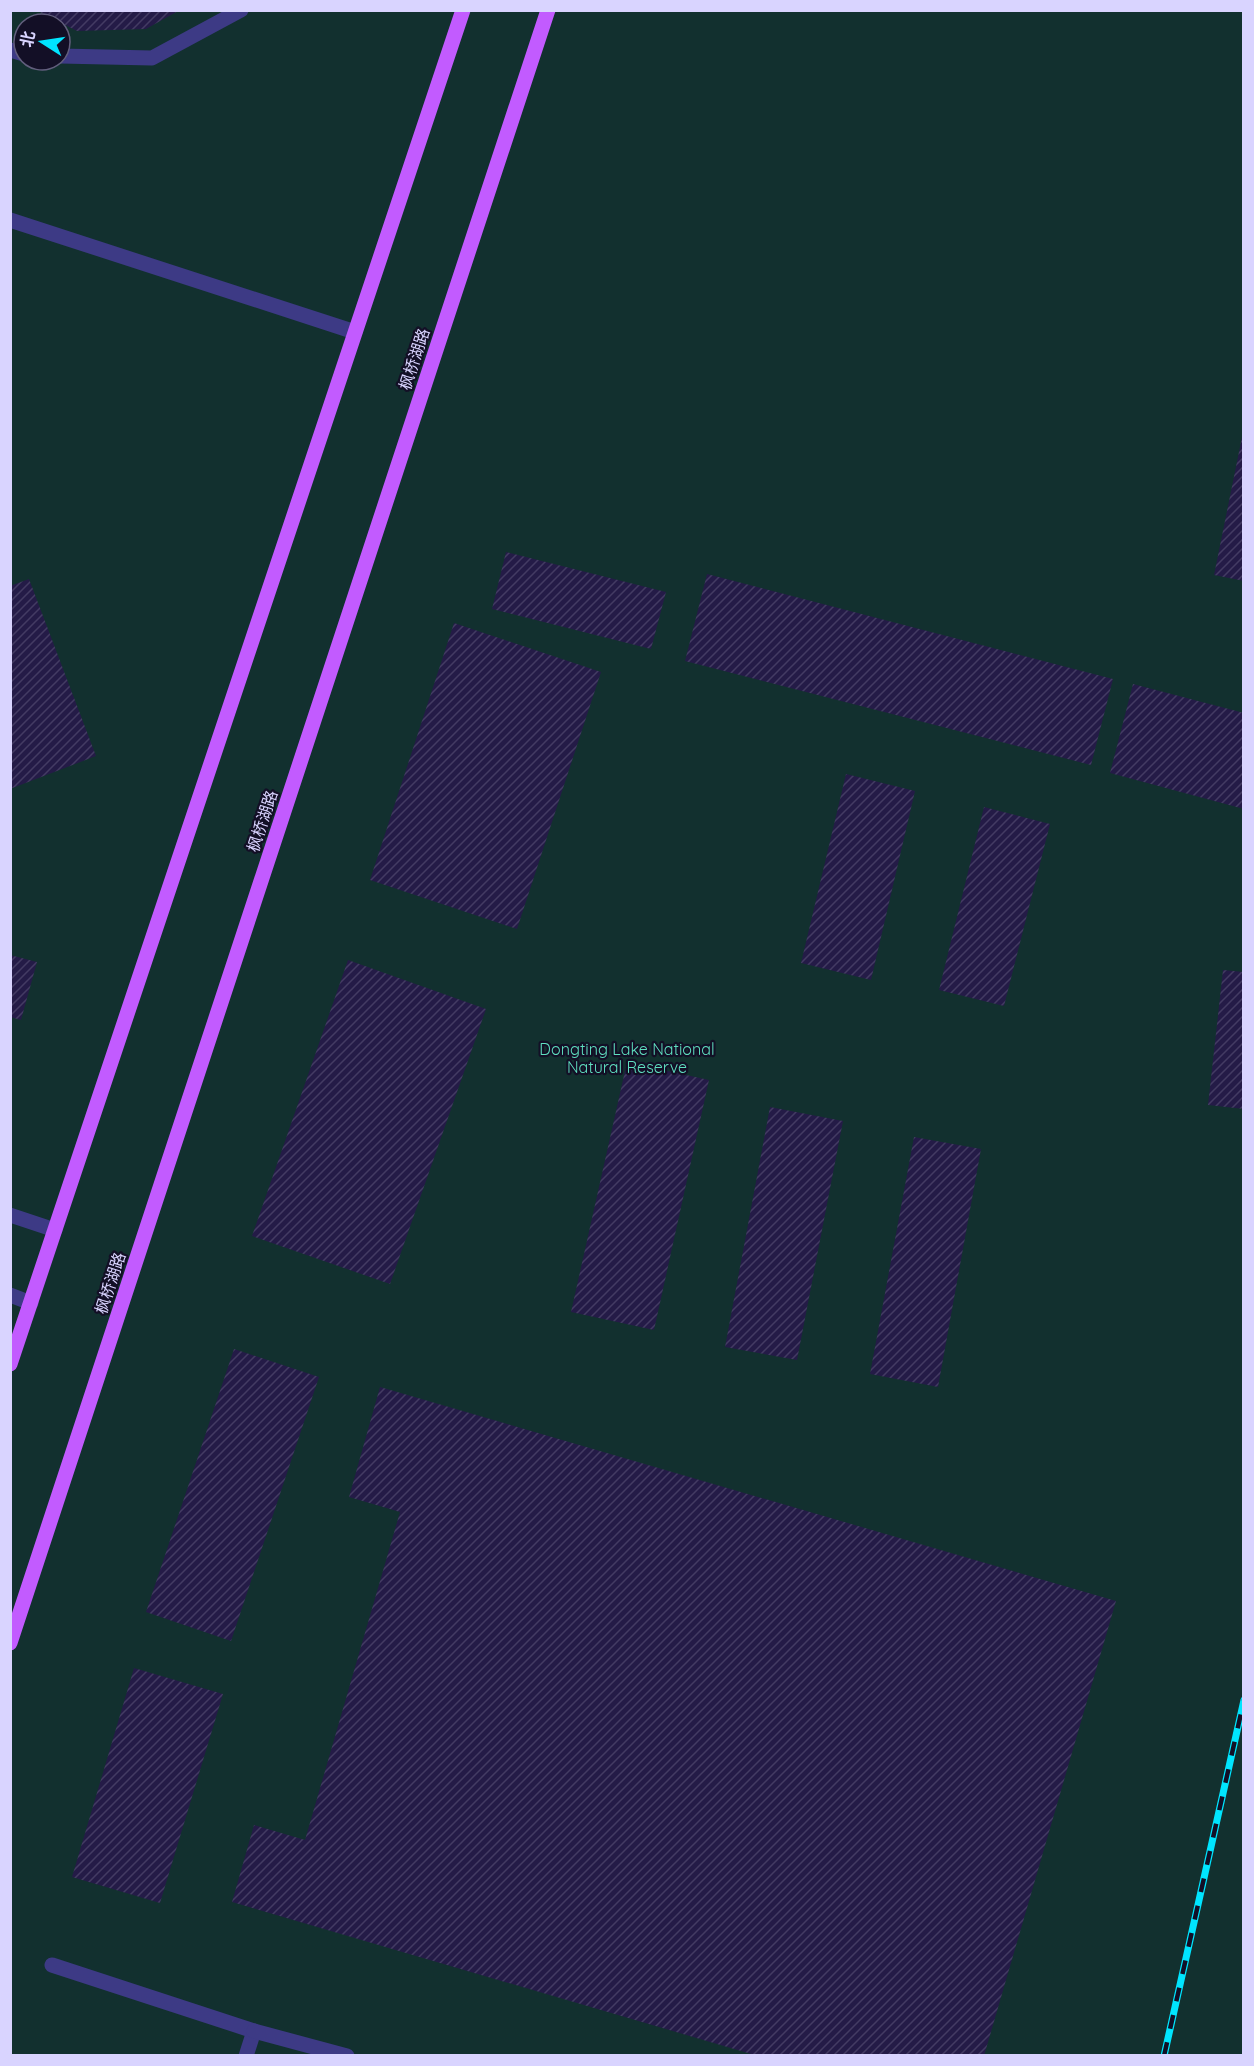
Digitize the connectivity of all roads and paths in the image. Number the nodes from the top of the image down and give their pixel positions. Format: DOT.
graph roads {
  1 [pos="241,10"];
  2 [pos="463,10"];
  3 [pos="548,10"];
  4 [pos="72,56"];
  5 [pos="10,220"];
  6 [pos="356,332"];
  7 [pos="10,1215"];
  8 [pos="55,1230"];
  9 [pos="10,1295"];
  10 [pos="31,1303"];
  11 [pos="10,1364"];
  12 [pos="10,1643"];
  13 [pos="52,1965"];
  14 [pos="254,2031"];
  15 [pos="246,2055"];
  16 [pos="347,2055"];
  1 -- 4 [label="street"];
  2 -- 6 [label="main road"];
  3 -- 12 [label="main road, 枫桥湖路"];
  5 -- 6 [label="street"];
  6 -- 8 [label="main road"];
  7 -- 8 [label="street"];
  8 -- 10 [label="main road"];
  9 -- 10 [label="street"];
  10 -- 11 [label="main road"];
  13 -- 14 [label="street"];
  14 -- 15 [label="street"];
  14 -- 16 [label="street"];
}
